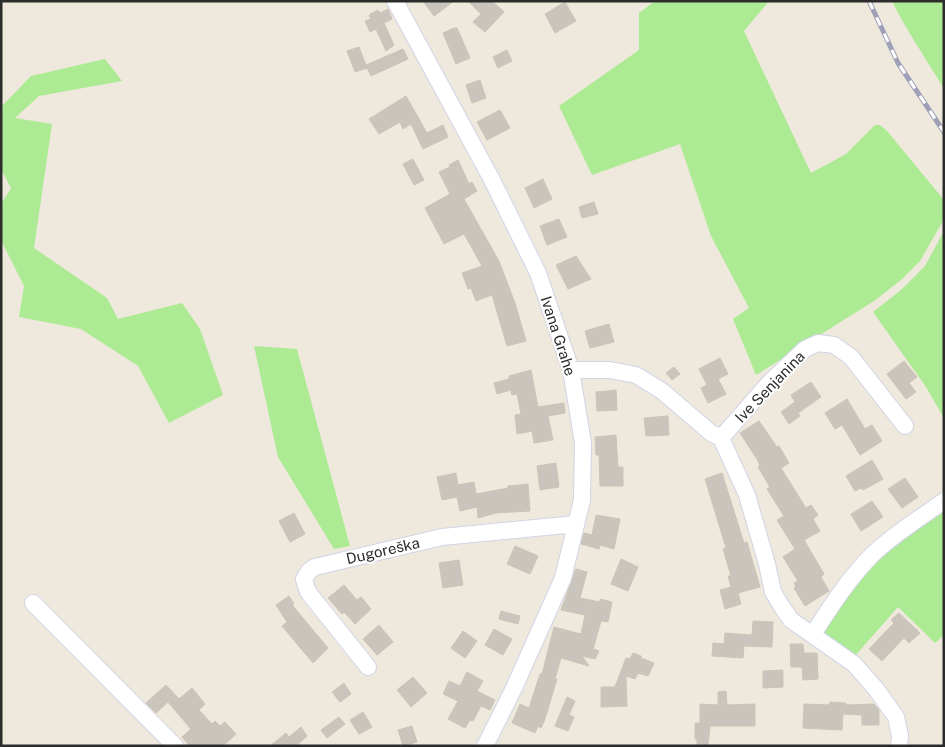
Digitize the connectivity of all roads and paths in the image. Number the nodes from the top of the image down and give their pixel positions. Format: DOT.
graph roads {
  1 [pos="395,1"];
  2 [pos="571,370"];
  3 [pos="905,426"];
  4 [pos="721,438"];
  5 [pos="944,501"];
  6 [pos="576,524"];
  7 [pos="33,603"];
  8 [pos="813,634"];
  9 [pos="368,667"];
  10 [pos="175,746"];
  11 [pos="485,746"];
  12 [pos="899,746"];
  1 -- 2 [label="street, Ivana Grahe"];
  2 -- 4 [label="street"];
  2 -- 6 [label="street, Ivana Grahe"];
  3 -- 4 [label="street, Ive Senjanina"];
  4 -- 8 [label="street"];
  5 -- 8 [label="street"];
  6 -- 9 [label="street, Dugoreška"];
  6 -- 11 [label="street, Ivana Grahe"];
  7 -- 10 [label="street"];
  8 -- 12 [label="street"];
}
